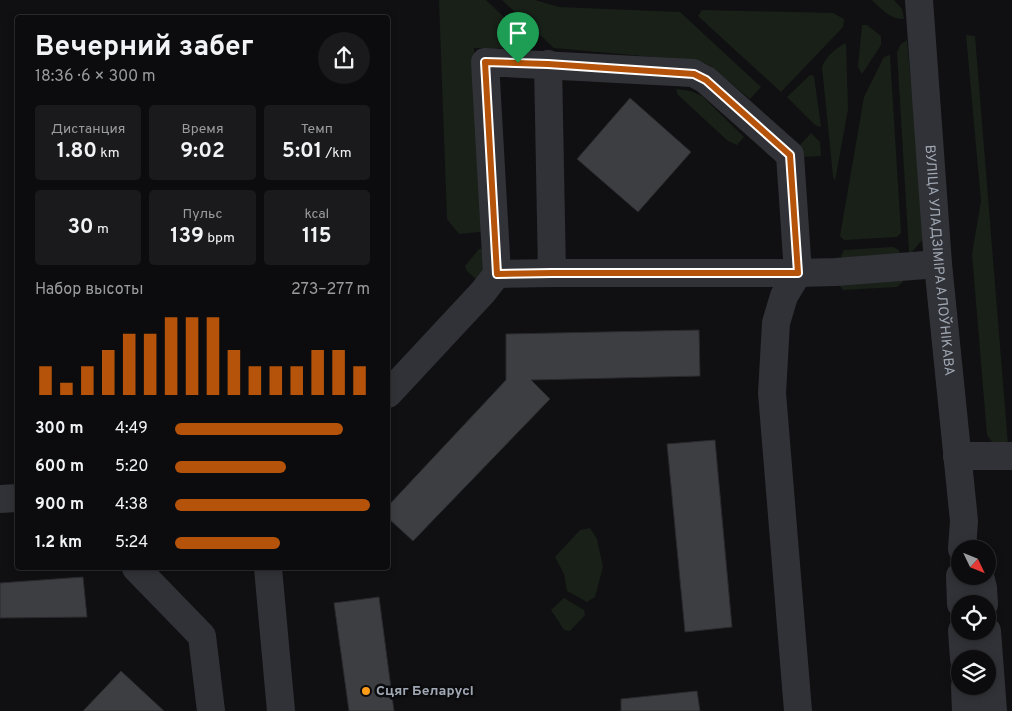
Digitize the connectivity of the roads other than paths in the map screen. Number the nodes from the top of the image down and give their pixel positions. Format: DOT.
graph roads {
  1 [pos="919,0"];
  2 [pos="548,64"];
  3 [pos="938,264"];
  4 [pos="552,273"];
  5 [pos="798,273"];
  6 [pos="497,274"];
  7 [pos="390,392"];
  8 [pos="957,456"];
  9 [pos="1012,456"];
  10 [pos="15,498"];
  11 [pos="0,499"];
  12 [pos="964,521"];
  13 [pos="963,540"];
  14 [pos="969,540"];
  15 [pos="138,570"];
  16 [pos="268,570"];
  17 [pos="988,640"];
  18 [pos="965,695"];
  19 [pos="211,711"];
  20 [pos="281,711"];
  21 [pos="798,711"];
  22 [pos="966,711"];
  23 [pos="993,711"];
  1 -- 3 [label="street, ВУЛІЦА УЛАДЗІМІРА АЛОЎНІКАВА"];
  2 -- 4 [label="street"];
  2 -- 5 [label="street"];
  2 -- 6 [label="street"];
  3 -- 5 [label="street"];
  3 -- 8 [label="street, ВУЛІЦА УЛАДЗІМІРА АЛОЎНІКАВА"];
  4 -- 5 [label="street"];
  4 -- 6 [label="street"];
  5 -- 21 [label="street"];
  6 -- 7 [label="street"];
  8 -- 9 [label="street"];
  8 -- 12 [label="street, ВУЛІЦА УЛАДЗІМІРА АЛОЎНІКАВА"];
  10 -- 11 [label="street"];
  12 -- 13 [label="street, ВУЛІЦА УЛАДЗІМІРА АЛОЎНІКАВА"];
  12 -- 14 [label="street, ВУЛІЦА УЛАДЗІМІРА АЛОЎНІКАВА"];
  15 -- 19 [label="street"];
  16 -- 20 [label="street"];
  17 -- 23 [label="street"];
  18 -- 22 [label="street"];
}
